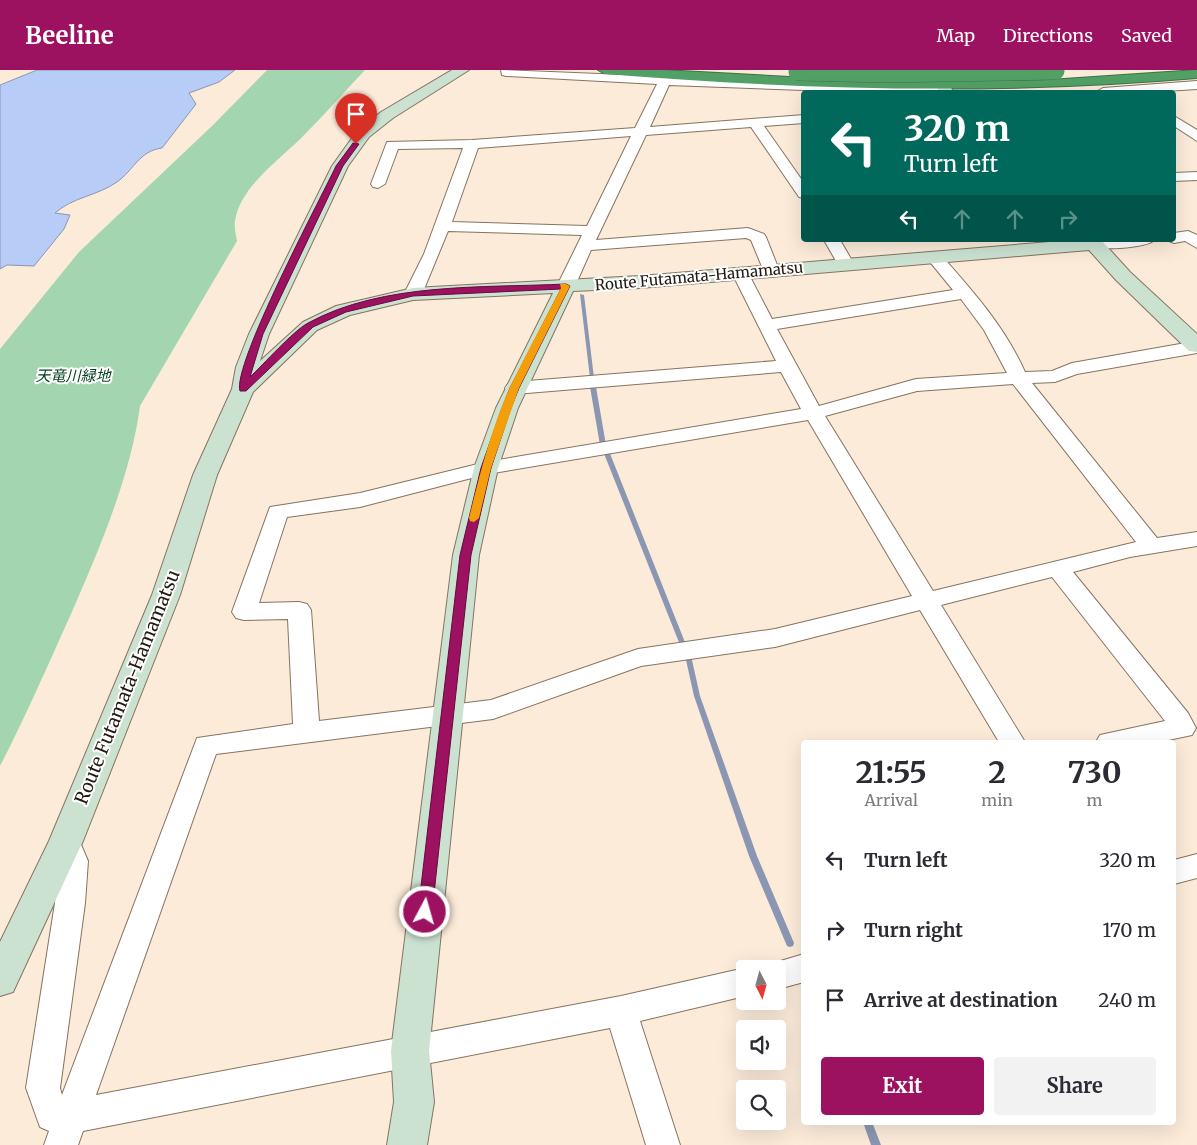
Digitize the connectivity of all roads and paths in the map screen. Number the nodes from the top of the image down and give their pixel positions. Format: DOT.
graph roads {
  1 [pos="462,70"];
  2 [pos="605,70"];
  3 [pos="703,70"];
  4 [pos="831,70"];
  5 [pos="1032,70"];
  6 [pos="1077,70"];
  7 [pos="1056,71"];
  8 [pos="506,72"];
  9 [pos="1197,74"];
  10 [pos="665,81"];
  11 [pos="941,85"];
  12 [pos="1197,85"];
  13 [pos="1144,90"];
  14 [pos="801,119"];
  15 [pos="1176,121"];
  16 [pos="755,123"];
  17 [pos="641,131"];
  18 [pos="1197,137"];
  19 [pos="472,144"];
  20 [pos="1197,176"];
  21 [pos="1176,177"];
  22 [pos="378,184"];
  23 [pos="801,190"];
  24 [pos="442,226"];
  25 [pos="588,238"];
  26 [pos="1176,238"];
  27 [pos="833,242"];
  28 [pos="1092,242"];
  29 [pos="1197,243"];
  30 [pos="934,257"];
  31 [pos="846,264"];
  32 [pos="771,270"];
  33 [pos="740,273"];
  34 [pos="566,286"];
  35 [pos="413,294"];
  36 [pos="965,294"];
  37 [pos="766,325"];
  38 [pos="1197,346"];
  39 [pos="788,366"];
  40 [pos="1018,378"];
  41 [pos="515,388"];
  42 [pos="243,389"];
  43 [pos="815,413"];
  44 [pos="486,468"];
  45 [pos="1197,538"];
  46 [pos="1152,547"];
  47 [pos="1057,568"];
  48 [pos="927,600"];
  49 [pos="447,715"];
  50 [pos="307,731"];
  51 [pos="1011,740"];
  52 [pos="1120,740"];
  53 [pos="66,841"];
  54 [pos="1197,866"];
  55 [pos="1176,871"];
  56 [pos="801,969"];
  57 [pos="786,973"];
  58 [pos="0,980"];
  59 [pos="736,984"];
  60 [pos="621,1011"];
  61 [pos="410,1051"];
  62 [pos="74,1116"];
  63 [pos="61,1145"];
  64 [pos="407,1145"];
  65 [pos="662,1145"];
  1 -- 42 [label="main road, Route Futamata-Hamamatsu"];
  2 -- 11 [label="highway"];
  3 -- 7 [label="highway, bridge"];
  4 -- 11 [label="highway"];
  5 -- 11 [label="highway"];
  6 -- 7 [label="highway"];
  8 -- 10 [label="street"];
  9 -- 11 [label="highway"];
  10 -- 11 [label="street"];
  10 -- 17 [label="street"];
  12 -- 13 [label="street"];
  14 -- 16 [label="street"];
  15 -- 18 [label="street"];
  16 -- 17 [label="street"];
  16 -- 23 [label="street"];
  17 -- 19 [label="street"];
  17 -- 25 [label="street"];
  19 -- 22 [label="street"];
  19 -- 24 [label="street"];
  20 -- 21 [label="street"];
  24 -- 25 [label="street"];
  24 -- 35 [label="street"];
  25 -- 32 [label="street"];
  25 -- 34 [label="street"];
  26 -- 29 [label="street"];
  27 -- 31 [label="street"];
  28 -- 30 [label="main road, Route Futamata-Hamamatsu"];
  28 -- 38 [label="main road"];
  30 -- 31 [label="main road, Route Futamata-Hamamatsu"];
  30 -- 36 [label="street"];
  31 -- 32 [label="main road, Route Futamata-Hamamatsu"];
  32 -- 33 [label="main road, Route Futamata-Hamamatsu"];
  33 -- 34 [label="main road, Route Futamata-Hamamatsu"];
  33 -- 37 [label="street"];
  34 -- 35 [label="main road, Route Futamata-Hamamatsu"];
  34 -- 41 [label="main road"];
  35 -- 42 [label="main road, Route Futamata-Hamamatsu"];
  36 -- 37 [label="street"];
  36 -- 40 [label="street"];
  37 -- 39 [label="street"];
  38 -- 40 [label="street"];
  39 -- 41 [label="street"];
  39 -- 43 [label="street"];
  40 -- 43 [label="street"];
  40 -- 46 [label="street"];
  41 -- 44 [label="main road"];
  42 -- 53 [label="main road, Route Futamata-Hamamatsu"];
  43 -- 44 [label="street"];
  43 -- 48 [label="street"];
  44 -- 49 [label="main road"];
  44 -- 50 [label="street"];
  45 -- 46 [label="street"];
  46 -- 47 [label="street"];
  47 -- 48 [label="street"];
  47 -- 52 [label="street"];
  48 -- 49 [label="street"];
  48 -- 51 [label="street"];
  49 -- 50 [label="street"];
  49 -- 61 [label="main road"];
  50 -- 62 [label="street"];
  53 -- 58 [label="main road, Route Futamata-Hamamatsu"];
  53 -- 62 [label="street"];
  54 -- 55 [label="street"];
  56 -- 57 [label="street"];
  59 -- 60 [label="street"];
  60 -- 61 [label="street"];
  60 -- 65 [label="street"];
  61 -- 62 [label="street"];
  61 -- 64 [label="main road"];
  62 -- 63 [label="street"];
}
